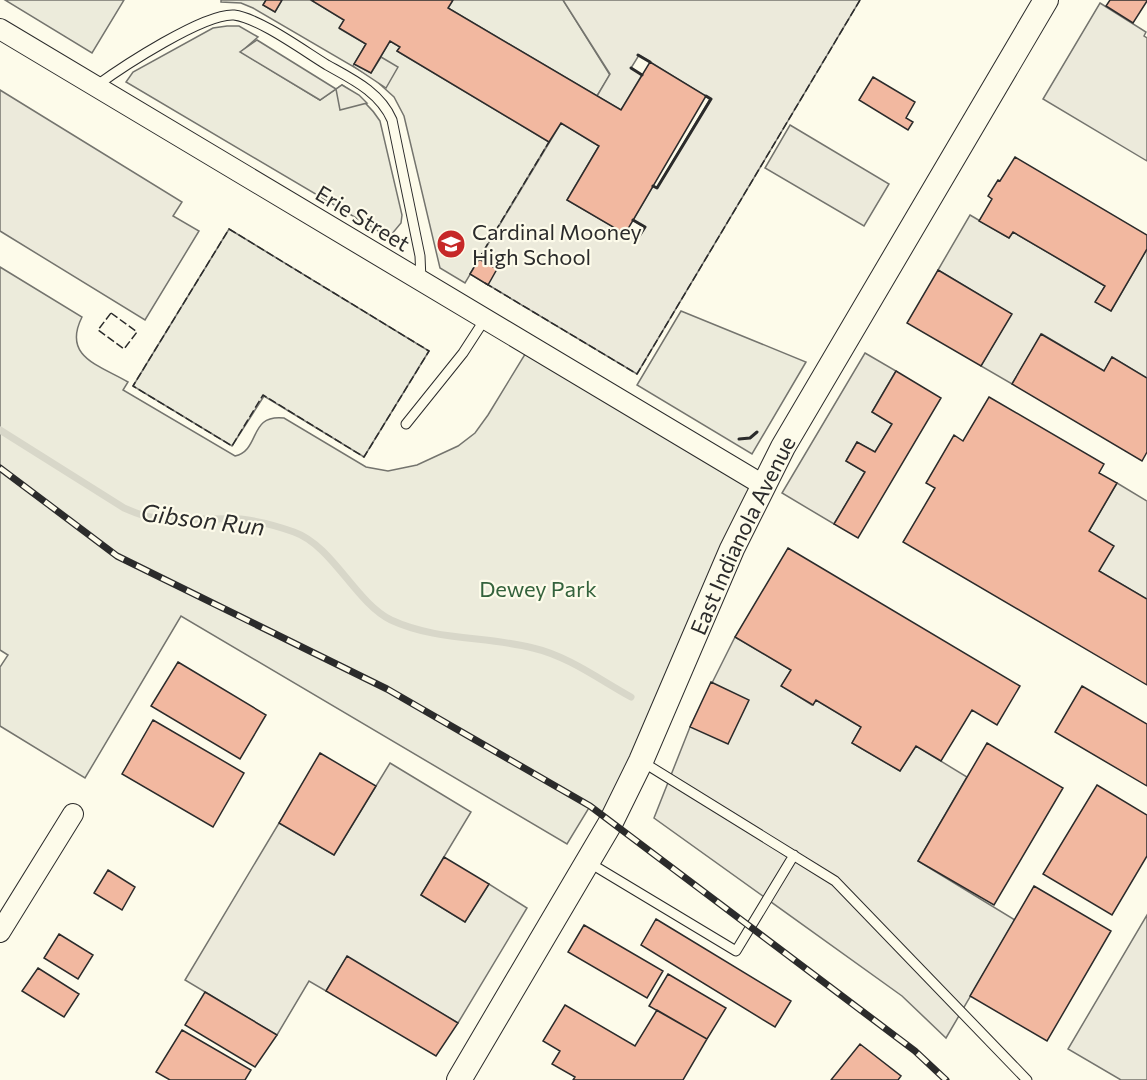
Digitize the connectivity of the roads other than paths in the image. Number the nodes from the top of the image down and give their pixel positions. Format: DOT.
graph roads {
  1 [pos="1046,0"];
  2 [pos="0,29"];
  3 [pos="96,86"];
  4 [pos="421,280"];
  5 [pos="485,319"];
  6 [pos="406,424"];
  7 [pos="763,485"];
  8 [pos="641,761"];
  9 [pos="73,814"];
  10 [pos="794,855"];
  11 [pos="588,862"];
  12 [pos="0,932"];
  13 [pos="459,1080"];
  14 [pos="1027,1080"];
  1 -- 7 [label="street, East Indianola Avenue"];
  2 -- 3 [label="street, Erie Street"];
  3 -- 4 [label="street, Erie Street"];
  3 -- 4 [label="lane"];
  4 -- 5 [label="street, Erie Street"];
  5 -- 6 [label="lane"];
  5 -- 7 [label="street, Erie Street"];
  7 -- 8 [label="street, East Indianola Avenue"];
  8 -- 10 [label="lane"];
  8 -- 11 [label="street, East Indianola Avenue"];
  9 -- 12 [label="street"];
  10 -- 11 [label="lane"];
  10 -- 14 [label="lane"];
  11 -- 13 [label="street, East Indianola Avenue"];
}
